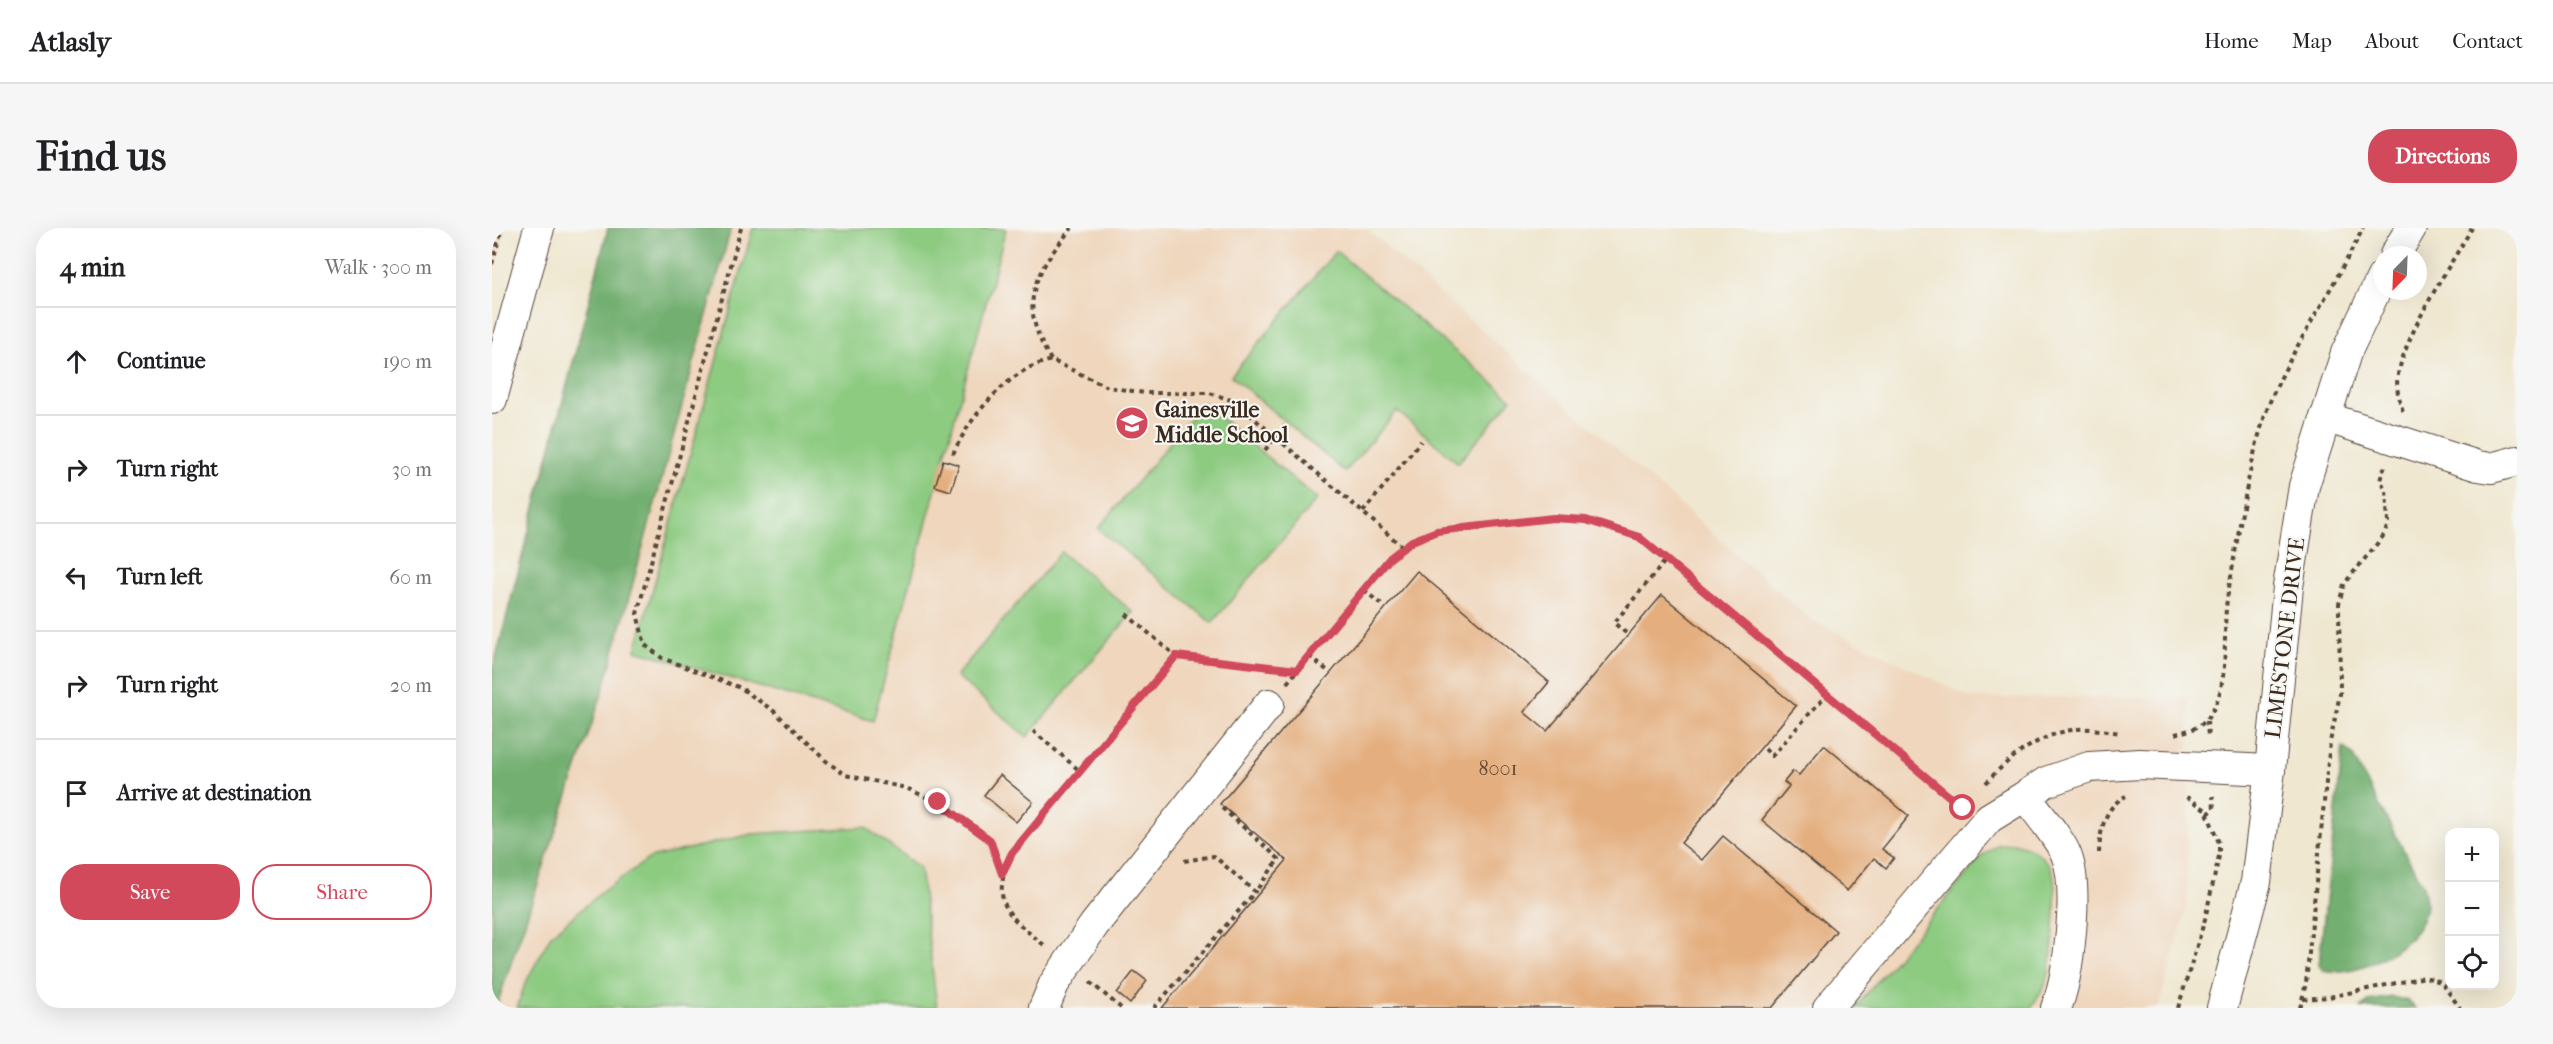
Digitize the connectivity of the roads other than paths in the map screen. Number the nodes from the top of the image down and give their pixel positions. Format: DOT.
graph roads {
  1 [pos="539,228"];
  2 [pos="2411,228"];
  3 [pos="2400,246"];
  4 [pos="2373,296"];
  5 [pos="492,399"];
  6 [pos="2325,417"];
  7 [pos="2517,461"];
  8 [pos="1269,704"];
  9 [pos="2270,770"];
  10 [pos="2025,796"];
  11 [pos="1044,1008"];
  12 [pos="1828,1008"];
  13 [pos="2056,1008"];
  14 [pos="2222,1008"];
  1 -- 5 [label="street"];
  2 -- 3 [label="street"];
  4 -- 6 [label="street, LIMESTONE DRIVE"];
  6 -- 7 [label="street"];
  6 -- 9 [label="street, LIMESTONE DRIVE"];
  8 -- 11 [label="street"];
  9 -- 10 [label="street"];
  9 -- 14 [label="street, LIMESTONE DRIVE"];
  10 -- 12 [label="street"];
  10 -- 13 [label="street"];
}
